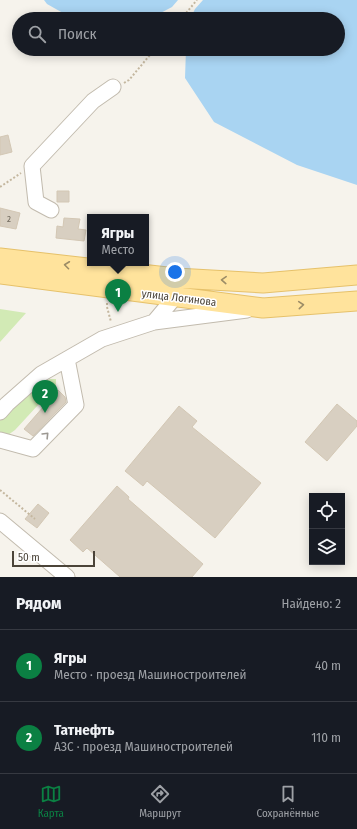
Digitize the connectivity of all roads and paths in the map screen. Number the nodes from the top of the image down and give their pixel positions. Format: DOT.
graph roads {
  1 [pos="197,0"];
  2 [pos="187,12"];
  3 [pos="149,56"];
  4 [pos="118,85"];
  5 [pos="32,166"];
  6 [pos="0,186"];
  7 [pos="50,210"];
  8 [pos="0,258"];
  9 [pos="0,274"];
  10 [pos="357,275"];
  11 [pos="176,278"];
  12 [pos="175,298"];
  13 [pos="357,301"];
  14 [pos="262,308"];
  15 [pos="154,322"];
  16 [pos="67,359"];
  17 [pos="0,412"];
  18 [pos="0,440"];
  19 [pos="0,490"];
  20 [pos="35,518"];
  21 [pos="0,521"];
  22 [pos="67,577"];
  1 -- 2 [label="path"];
  3 -- 4 [label="path"];
  4 -- 5 [label="street"];
  5 -- 6 [label="path"];
  5 -- 7 [label="street"];
  11 -- 8 [label="main road, улица Логинова, one-way"];
  9 -- 12 [label="main road, улица Логинова"];
  10 -- 11 [label="main road, улица Логинова, one-way"];
  11 -- 12 [label="street"];
  12 -- 14 [label="main road, улица Логинова"];
  12 -- 15 [label="street"];
  14 -- 13 [label="main road, улица Логинова, one-way"];
  14 -- 15 [label="street"];
  15 -- 16 [label="street"];
  16 -- 17 [label="street"];
  18 -- 16 [label="street, one-way"];
  19 -- 20 [label="path"];
  21 -- 22 [label="street"];
}
